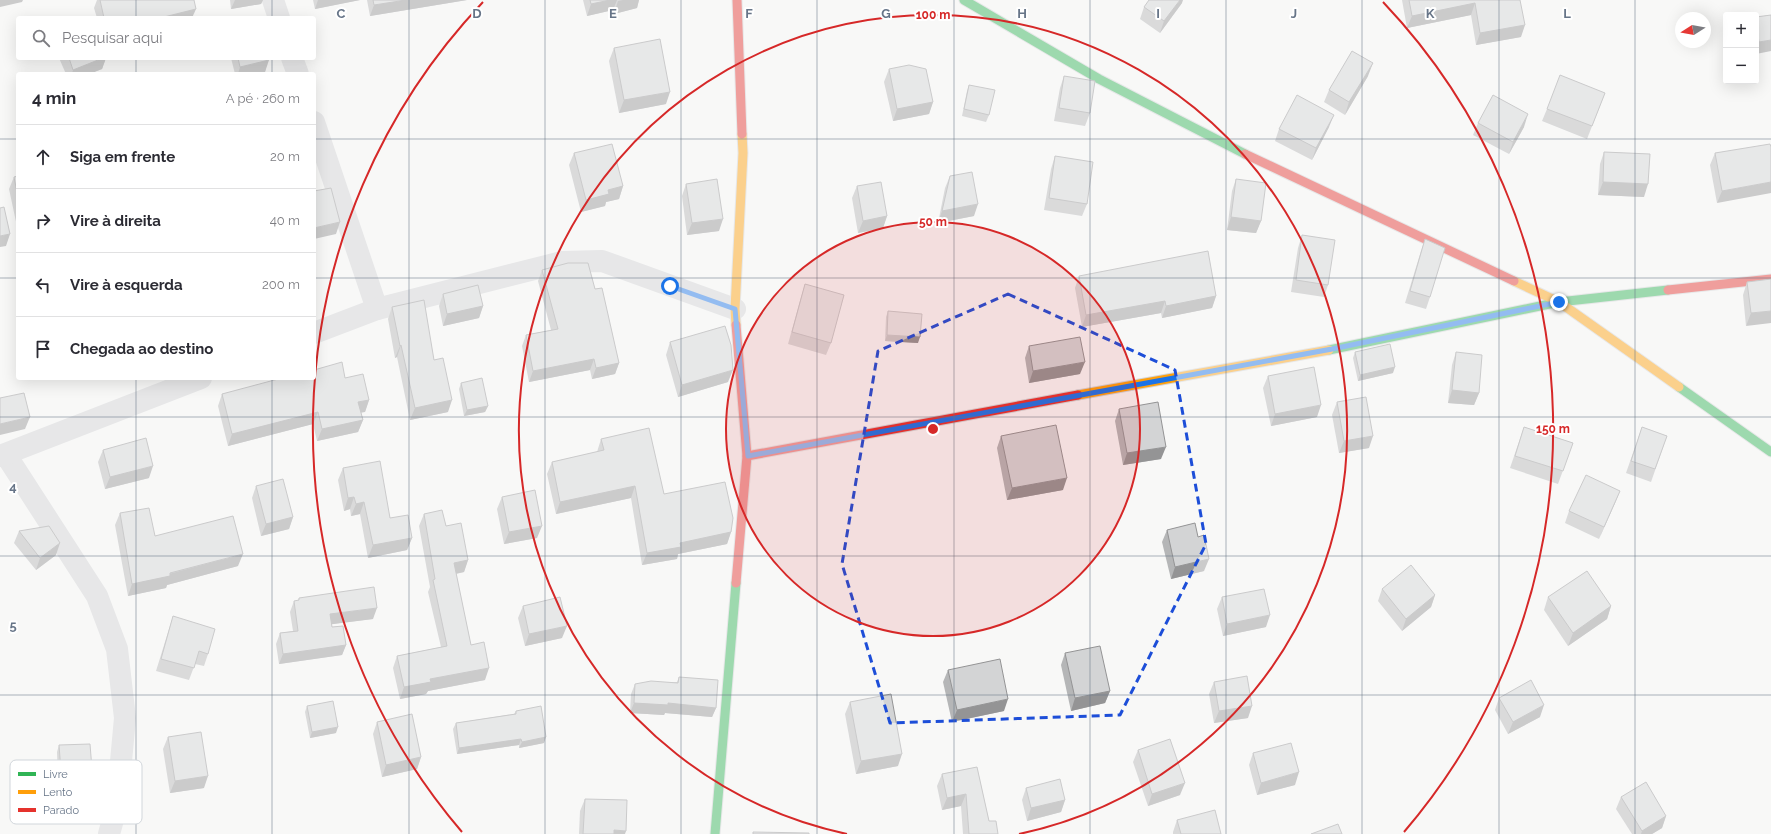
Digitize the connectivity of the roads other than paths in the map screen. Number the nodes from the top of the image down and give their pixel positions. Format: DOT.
graph roads {
  1 [pos="273,0"];
  2 [pos="738,0"];
  3 [pos="964,0"];
  4 [pos="278,16"];
  5 [pos="293,60"];
  6 [pos="297,72"];
  7 [pos="316,128"];
  8 [pos="1771,279"];
  9 [pos="1559,302"];
  10 [pos="377,309"];
  11 [pos="735,309"];
  12 [pos="316,332"];
  13 [pos="196,380"];
  14 [pos="1771,452"];
  15 [pos="3,456"];
  16 [pos="748,456"];
  17 [pos="121,760"];
  18 [pos="111,824"];
  19 [pos="109,834"];
  20 [pos="715,834"];
  1 -- 4 [label="street"];
  2 -- 11 [label="street"];
  3 -- 9 [label="street"];
  5 -- 6 [label="street"];
  7 -- 10 [label="street"];
  8 -- 9 [label="street"];
  9 -- 14 [label="street"];
  9 -- 16 [label="street"];
  10 -- 11 [label="street"];
  10 -- 12 [label="street"];
  11 -- 16 [label="street"];
  13 -- 15 [label="street"];
  15 -- 17 [label="street"];
  16 -- 20 [label="street"];
  18 -- 19 [label="street"];
}
